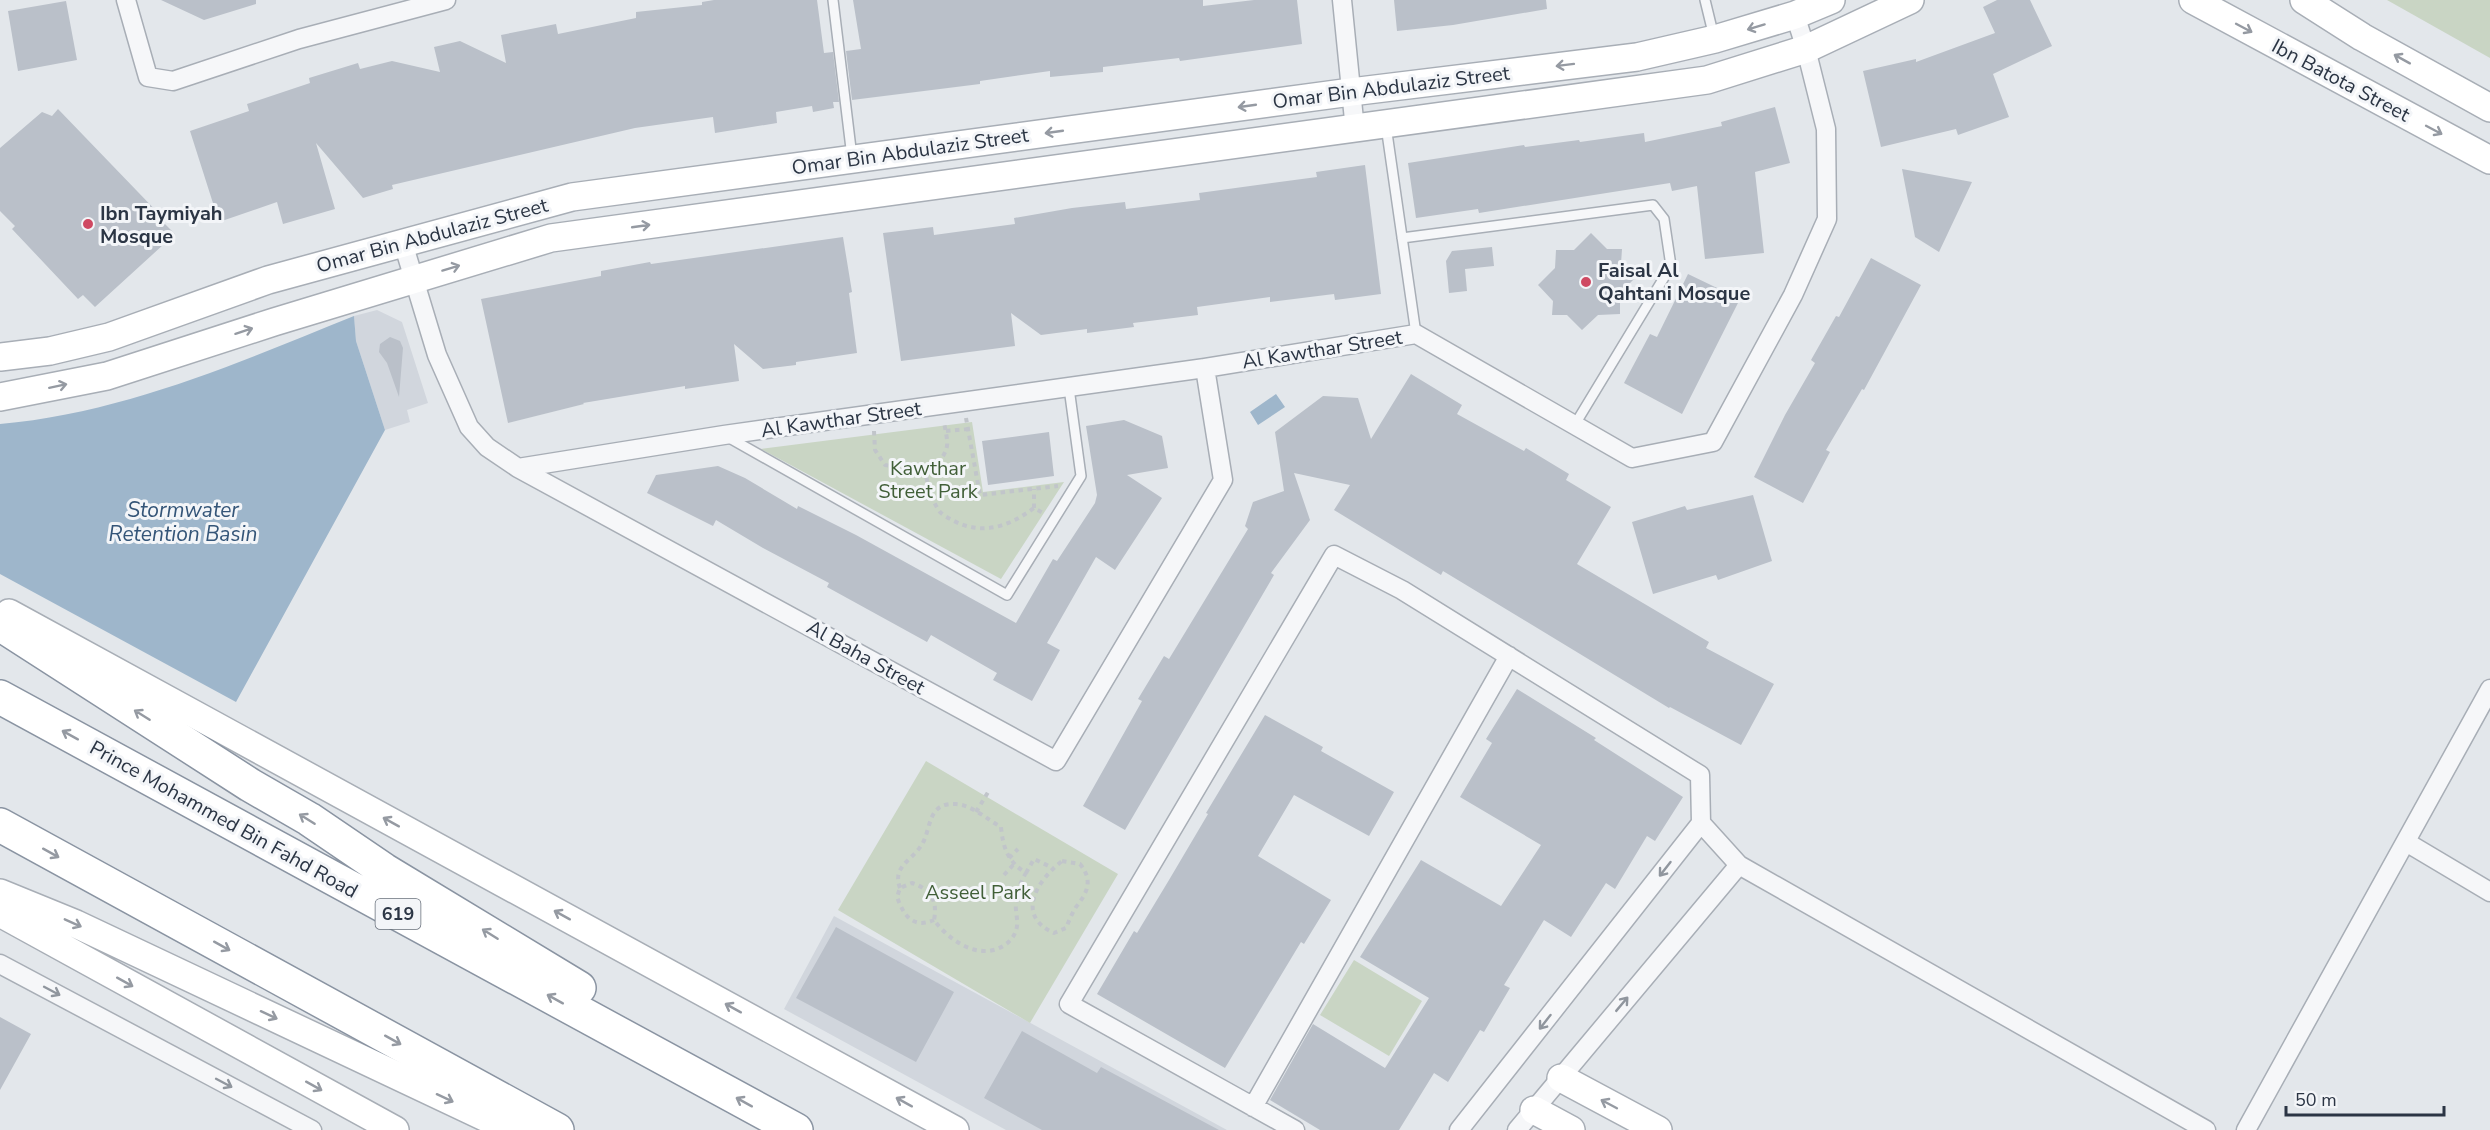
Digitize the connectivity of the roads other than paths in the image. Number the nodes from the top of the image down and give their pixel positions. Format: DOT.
graph roads {
  1 [pos="126,0"];
  2 [pos="446,0"];
  3 [pos="833,0"];
  4 [pos="1342,0"];
  5 [pos="1705,0"];
  6 [pos="1831,0"];
  7 [pos="1910,0"];
  8 [pos="2193,0"];
  9 [pos="2282,0"];
  10 [pos="2304,0"];
  11 [pos="1795,15"];
  12 [pos="2362,37"];
  13 [pos="1715,39"];
  14 [pos="1806,49"];
  15 [pos="1351,92"];
  16 [pos="2490,108"];
  17 [pos="1386,124"];
  18 [pos="1355,130"];
  19 [pos="852,159"];
  20 [pos="2490,160"];
  21 [pos="1402,238"];
  22 [pos="403,243"];
  23 [pos="414,279"];
  24 [pos="1416,334"];
  25 [pos="0,357"];
  26 [pos="1205,368"];
  27 [pos="1069,388"];
  28 [pos="0,397"];
  29 [pos="1574,426"];
  30 [pos="724,435"];
  31 [pos="518,468"];
  32 [pos="0,608"];
  33 [pos="0,624"];
  34 [pos="1509,657"];
  35 [pos="2490,689"];
  36 [pos="0,698"];
  37 [pos="1701,823"];
  38 [pos="0,825"];
  39 [pos="2406,842"];
  40 [pos="1739,865"];
  41 [pos="2490,892"];
  42 [pos="0,893"];
  43 [pos="0,913"];
  44 [pos="0,963"];
  45 [pos="1561,1078"];
  46 [pos="711,1084"];
  47 [pos="1253,1107"];
  48 [pos="1526,1120"];
  49 [pos="312,1130"];
  50 [pos="395,1130"];
  51 [pos="512,1130"];
  52 [pos="557,1130"];
  53 [pos="796,1130"];
  54 [pos="955,1130"];
  55 [pos="1295,1130"];
  56 [pos="1459,1130"];
  57 [pos="1571,1130"];
  58 [pos="1658,1130"];
  59 [pos="2206,1130"];
  60 [pos="2246,1130"];
  1 -- 2 [label="street"];
  3 -- 19 [label="lane"];
  4 -- 15 [label="street"];
  5 -- 13 [label="lane"];
  6 -- 11 [label="street, Omar Bin Abdulaziz Street"];
  7 -- 14 [label="street"];
  8 -- 20 [label="street, Ibn Batota Street, one-way"];
  9 -- 12 [label="street"];
  10 -- 12 [label="street"];
  11 -- 13 [label="street, Omar Bin Abdulaziz Street, one-way"];
  11 -- 14 [label="street, Al Kawthar Street"];
  16 -- 12 [label="street, one-way"];
  13 -- 15 [label="street, Omar Bin Abdulaziz Street, one-way"];
  14 -- 17 [label="street"];
  14 -- 29 [label="street, Al Kawthar Street"];
  15 -- 18 [label="street"];
  15 -- 19 [label="street, Omar Bin Abdulaziz Street, one-way"];
  17 -- 18 [label="street"];
  17 -- 21 [label="lane"];
  23 -- 18 [label="street, one-way"];
  19 -- 22 [label="street, Omar Bin Abdulaziz Street"];
  21 -- 24 [label="lane"];
  21 -- 29 [label="lane"];
  22 -- 23 [label="street, Al Baha Street"];
  22 -- 25 [label="street, Omar Bin Abdulaziz Street"];
  28 -- 23 [label="street, one-way"];
  23 -- 31 [label="street, Al Baha Street"];
  24 -- 26 [label="street, Al Kawthar Street"];
  24 -- 29 [label="street, Al Kawthar Street"];
  26 -- 27 [label="street, Al Kawthar Street"];
  26 -- 31 [label="street, Al Baha Street"];
  27 -- 30 [label="street, Al Kawthar Street"];
  27 -- 30 [label="lane"];
  30 -- 31 [label="street, Al Kawthar Street"];
  54 -- 32 [label="street, one-way"];
  46 -- 33 [label="highway, one-way"];
  34 -- 37 [label="street"];
  34 -- 47 [label="street"];
  34 -- 47 [label="street"];
  35 -- 39 [label="street"];
  46 -- 36 [label="highway, Prince Mohammed Bin Fahd Road / 619, one-way"];
  37 -- 40 [label="street"];
  37 -- 56 [label="street, one-way"];
  38 -- 52 [label="highway, one-way"];
  39 -- 41 [label="street"];
  39 -- 60 [label="street"];
  45 -- 40 [label="street, one-way"];
  40 -- 59 [label="street"];
  42 -- 51 [label="street, one-way"];
  43 -- 50 [label="street, one-way"];
  44 -- 49 [label="street, one-way"];
  45 -- 48 [label="street"];
  58 -- 45 [label="street, one-way"];
  53 -- 46 [label="highway, Prince Mohammed Bin Fahd Road / 619, one-way"];
  47 -- 55 [label="street"];
  48 -- 57 [label="street"];
}
